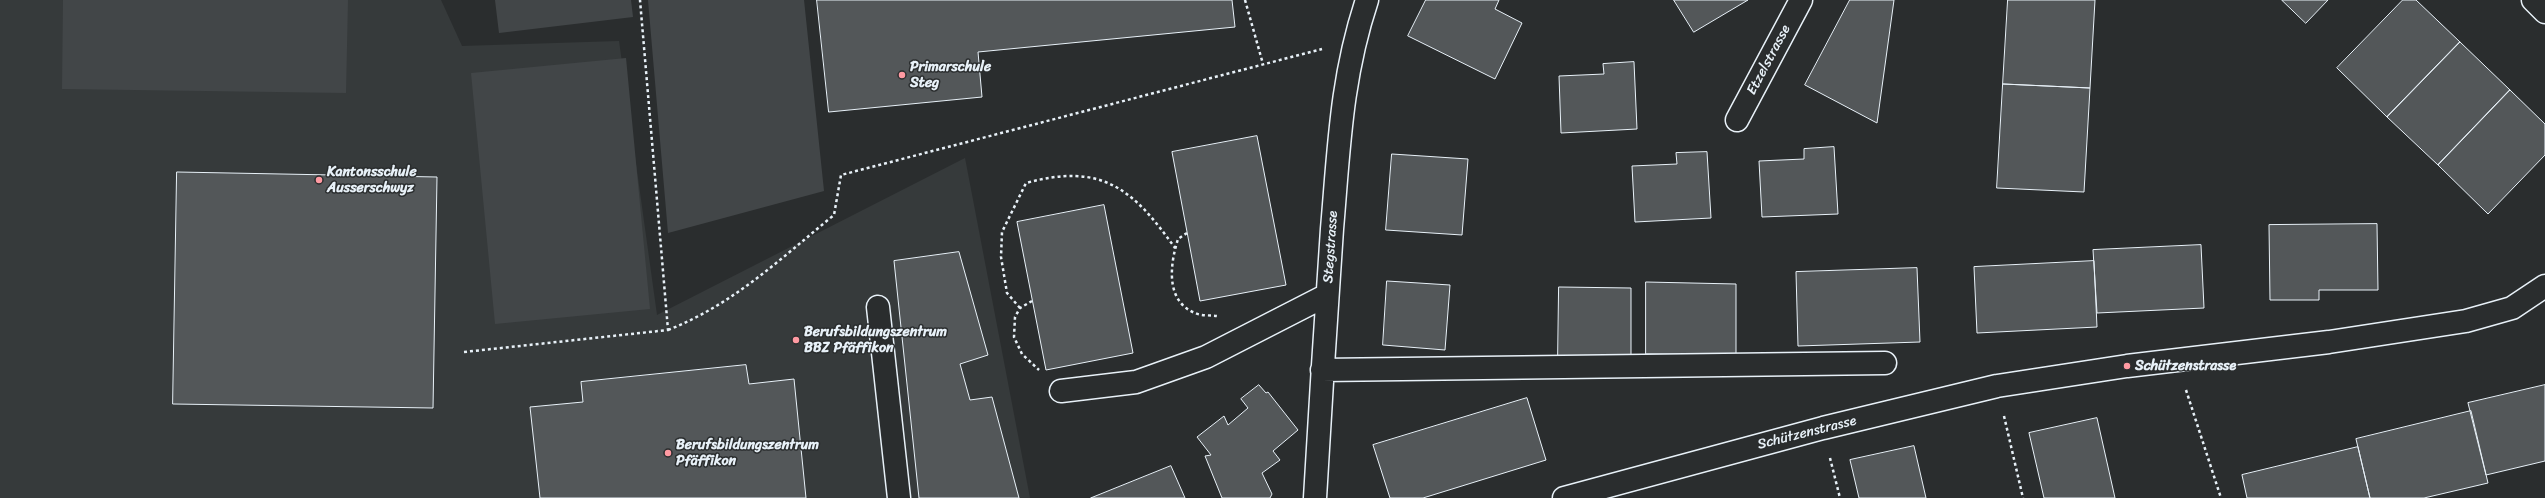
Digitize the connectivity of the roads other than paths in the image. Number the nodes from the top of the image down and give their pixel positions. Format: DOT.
graph roads {
  1 [pos="1367,0"];
  2 [pos="1801,0"];
  3 [pos="2532,0"];
  4 [pos="2545,12"];
  5 [pos="1737,120"];
  6 [pos="2545,286"];
  7 [pos="1327,295"];
  8 [pos="878,307"];
  9 [pos="1885,363"];
  10 [pos="1322,370"];
  11 [pos="1061,391"];
  12 [pos="899,498"];
  13 [pos="1315,498"];
  14 [pos="1564,498"];
  1 -- 7 [label="street, Stegstrasse"];
  2 -- 5 [label="street, Etzelstrasse"];
  3 -- 4 [label="street"];
  6 -- 14 [label="street, Schützenstrasse"];
  7 -- 10 [label="street, Stegstrasse"];
  7 -- 11 [label="street"];
  8 -- 12 [label="street"];
  9 -- 10 [label="street"];
  10 -- 13 [label="street, Stegstrasse"];
}
